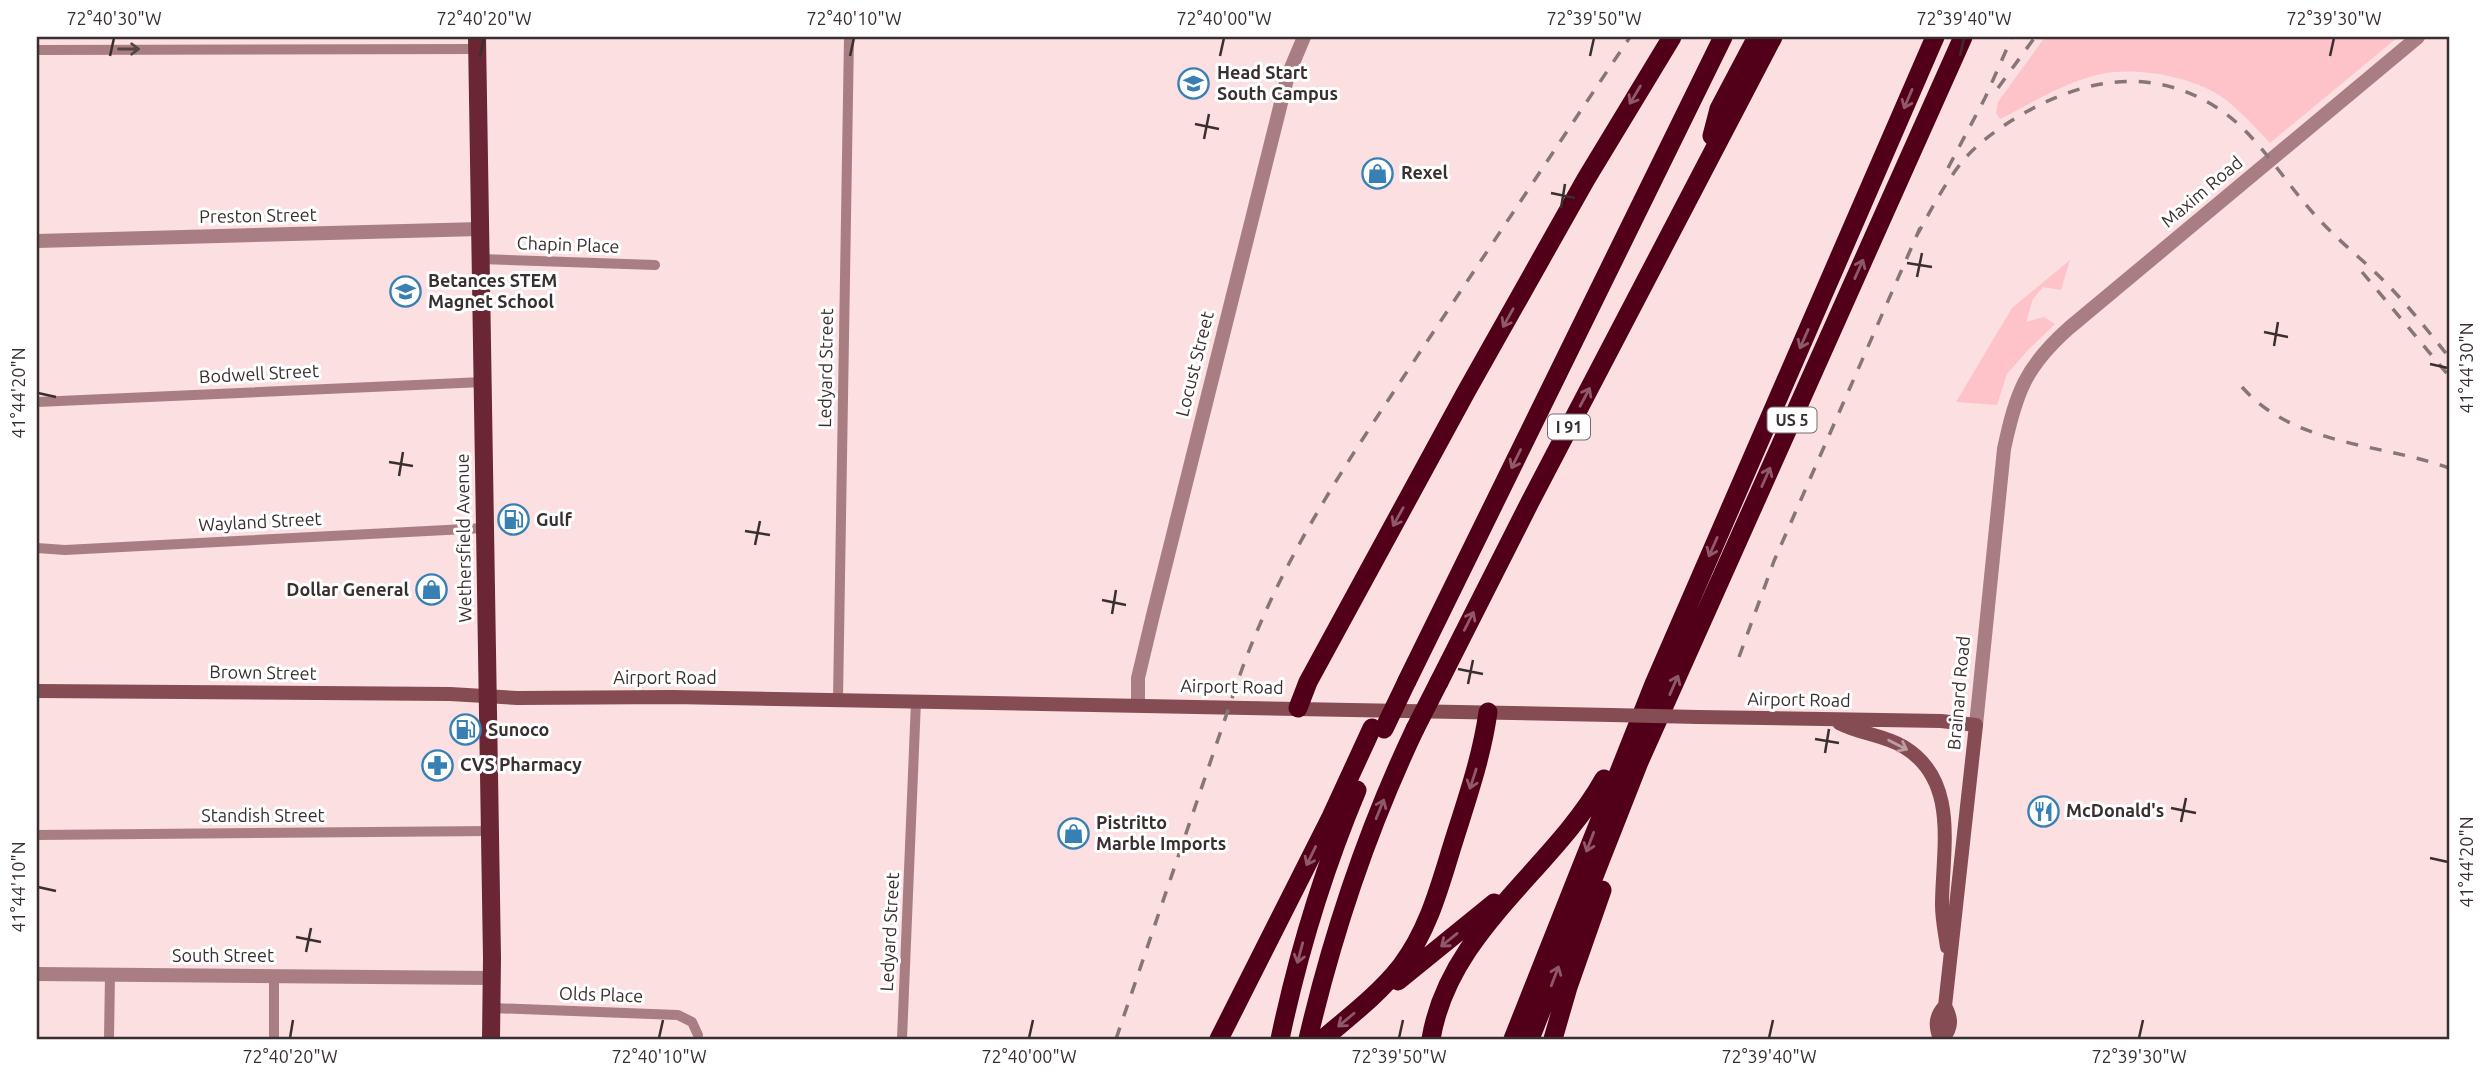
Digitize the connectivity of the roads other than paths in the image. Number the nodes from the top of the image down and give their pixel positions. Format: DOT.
graph roads {
  1 [pos="849,37"];
  2 [pos="1304,37"];
  3 [pos="1672,37"];
  4 [pos="1723,37"];
  5 [pos="1737,37"];
  6 [pos="1757,37"];
  7 [pos="1773,37"];
  8 [pos="1935,37"];
  9 [pos="1963,37"];
  10 [pos="2418,37"];
  11 [pos="477,43"];
  12 [pos="37,50"];
  13 [pos="1702,174"];
  14 [pos="480,229"];
  15 [pos="37,241"];
  16 [pos="481,259"];
  17 [pos="655,265"];
  18 [pos="1592,302"];
  19 [pos="483,382"];
  20 [pos="2021,386"];
  21 [pos="37,402"];
  22 [pos="485,528"];
  23 [pos="37,548"];
  24 [pos="1690,598"];
  25 [pos="37,691"];
  26 [pos="488,696"];
  27 [pos="838,699"];
  28 [pos="916,701"];
  29 [pos="1138,704"];
  30 [pos="1298,708"];
  31 [pos="1488,712"];
  32 [pos="1835,720"];
  33 [pos="1976,725"];
  34 [pos="1378,728"];
  35 [pos="1646,747"];
  36 [pos="490,831"];
  37 [pos="37,835"];
  38 [pos="1521,881"];
  39 [pos="1950,968"];
  40 [pos="37,974"];
  41 [pos="110,974"];
  42 [pos="274,975"];
  43 [pos="492,978"];
  44 [pos="1368,1001"];
  45 [pos="492,1008"];
  46 [pos="698,1035"];
  47 [pos="109,1039"];
  48 [pos="274,1039"];
  49 [pos="491,1039"];
  50 [pos="902,1039"];
  51 [pos="1219,1039"];
  52 [pos="1280,1039"];
  53 [pos="1308,1039"];
  54 [pos="1323,1039"];
  55 [pos="1431,1039"];
  56 [pos="1513,1039"];
  57 [pos="1530,1039"];
  58 [pos="1553,1039"];
  59 [pos="1942,1039"];
  1 -- 27 [label="street, Ledyard Street"];
  2 -- 29 [label="street, Locust Street"];
  3 -- 30 [label="highway, one-way"];
  4 -- 18 [label="highway, I 91"];
  5 -- 18 [label="highway"];
  6 -- 13 [label="highway"];
  7 -- 13 [label="highway, I 91"];
  8 -- 24 [label="highway, US 5, one-way"];
  35 -- 9 [label="highway, US 5, one-way"];
  10 -- 20 [label="street, Maxim Road"];
  12 -- 11 [label="street, one-way"];
  11 -- 14 [label="main road, Wethersfield Avenue"];
  53 -- 13 [label="highway, I 91, one-way, bridge"];
  14 -- 15 [label="street, Preston Street"];
  14 -- 16 [label="main road, Wethersfield Avenue"];
  16 -- 17 [label="street, Chapin Place"];
  16 -- 19 [label="main road, Wethersfield Avenue"];
  18 -- 34 [label="highway, I 91, one-way, bridge"];
  19 -- 21 [label="street, Bodwell Street"];
  19 -- 22 [label="main road, Wethersfield Avenue"];
  20 -- 33 [label="street, Brainard Road"];
  22 -- 23 [label="street, Wayland Street"];
  22 -- 26 [label="main road, Wethersfield Avenue"];
  24 -- 38 [label="highway"];
  24 -- 56 [label="highway, US 5, one-way"];
  25 -- 26 [label="main road, Brown Street"];
  26 -- 27 [label="main road, Airport Road"];
  26 -- 36 [label="main road, Wethersfield Avenue"];
  27 -- 28 [label="main road, Airport Road"];
  28 -- 29 [label="main road, Airport Road"];
  28 -- 50 [label="street, Ledyard Street"];
  29 -- 30 [label="main road, Airport Road"];
  30 -- 31 [label="main road, Airport Road"];
  31 -- 32 [label="main road, Airport Road, bridge"];
  31 -- 44 [label="highway, one-way"];
  32 -- 33 [label="main road, Airport Road"];
  32 -- 39 [label="main road, one-way"];
  33 -- 39 [label="main road, Brainard Road"];
  34 -- 51 [label="highway, one-way"];
  34 -- 52 [label="highway, I 91, one-way"];
  57 -- 35 [label="highway, US 5, one-way"];
  35 -- 58 [label="highway"];
  36 -- 37 [label="street, Standish Street"];
  36 -- 43 [label="main road, Wethersfield Avenue"];
  38 -- 44 [label="highway, one-way"];
  38 -- 55 [label="highway"];
  39 -- 59 [label="main road, Brainard Road"];
  40 -- 41 [label="street, South Street"];
  41 -- 42 [label="street, South Street"];
  41 -- 47 [label="street"];
  42 -- 43 [label="street, South Street"];
  42 -- 48 [label="street"];
  43 -- 45 [label="main road, Wethersfield Avenue"];
  44 -- 54 [label="highway, one-way"];
  45 -- 46 [label="street, Olds Place"];
  45 -- 49 [label="main road, Wethersfield Avenue"];
}
